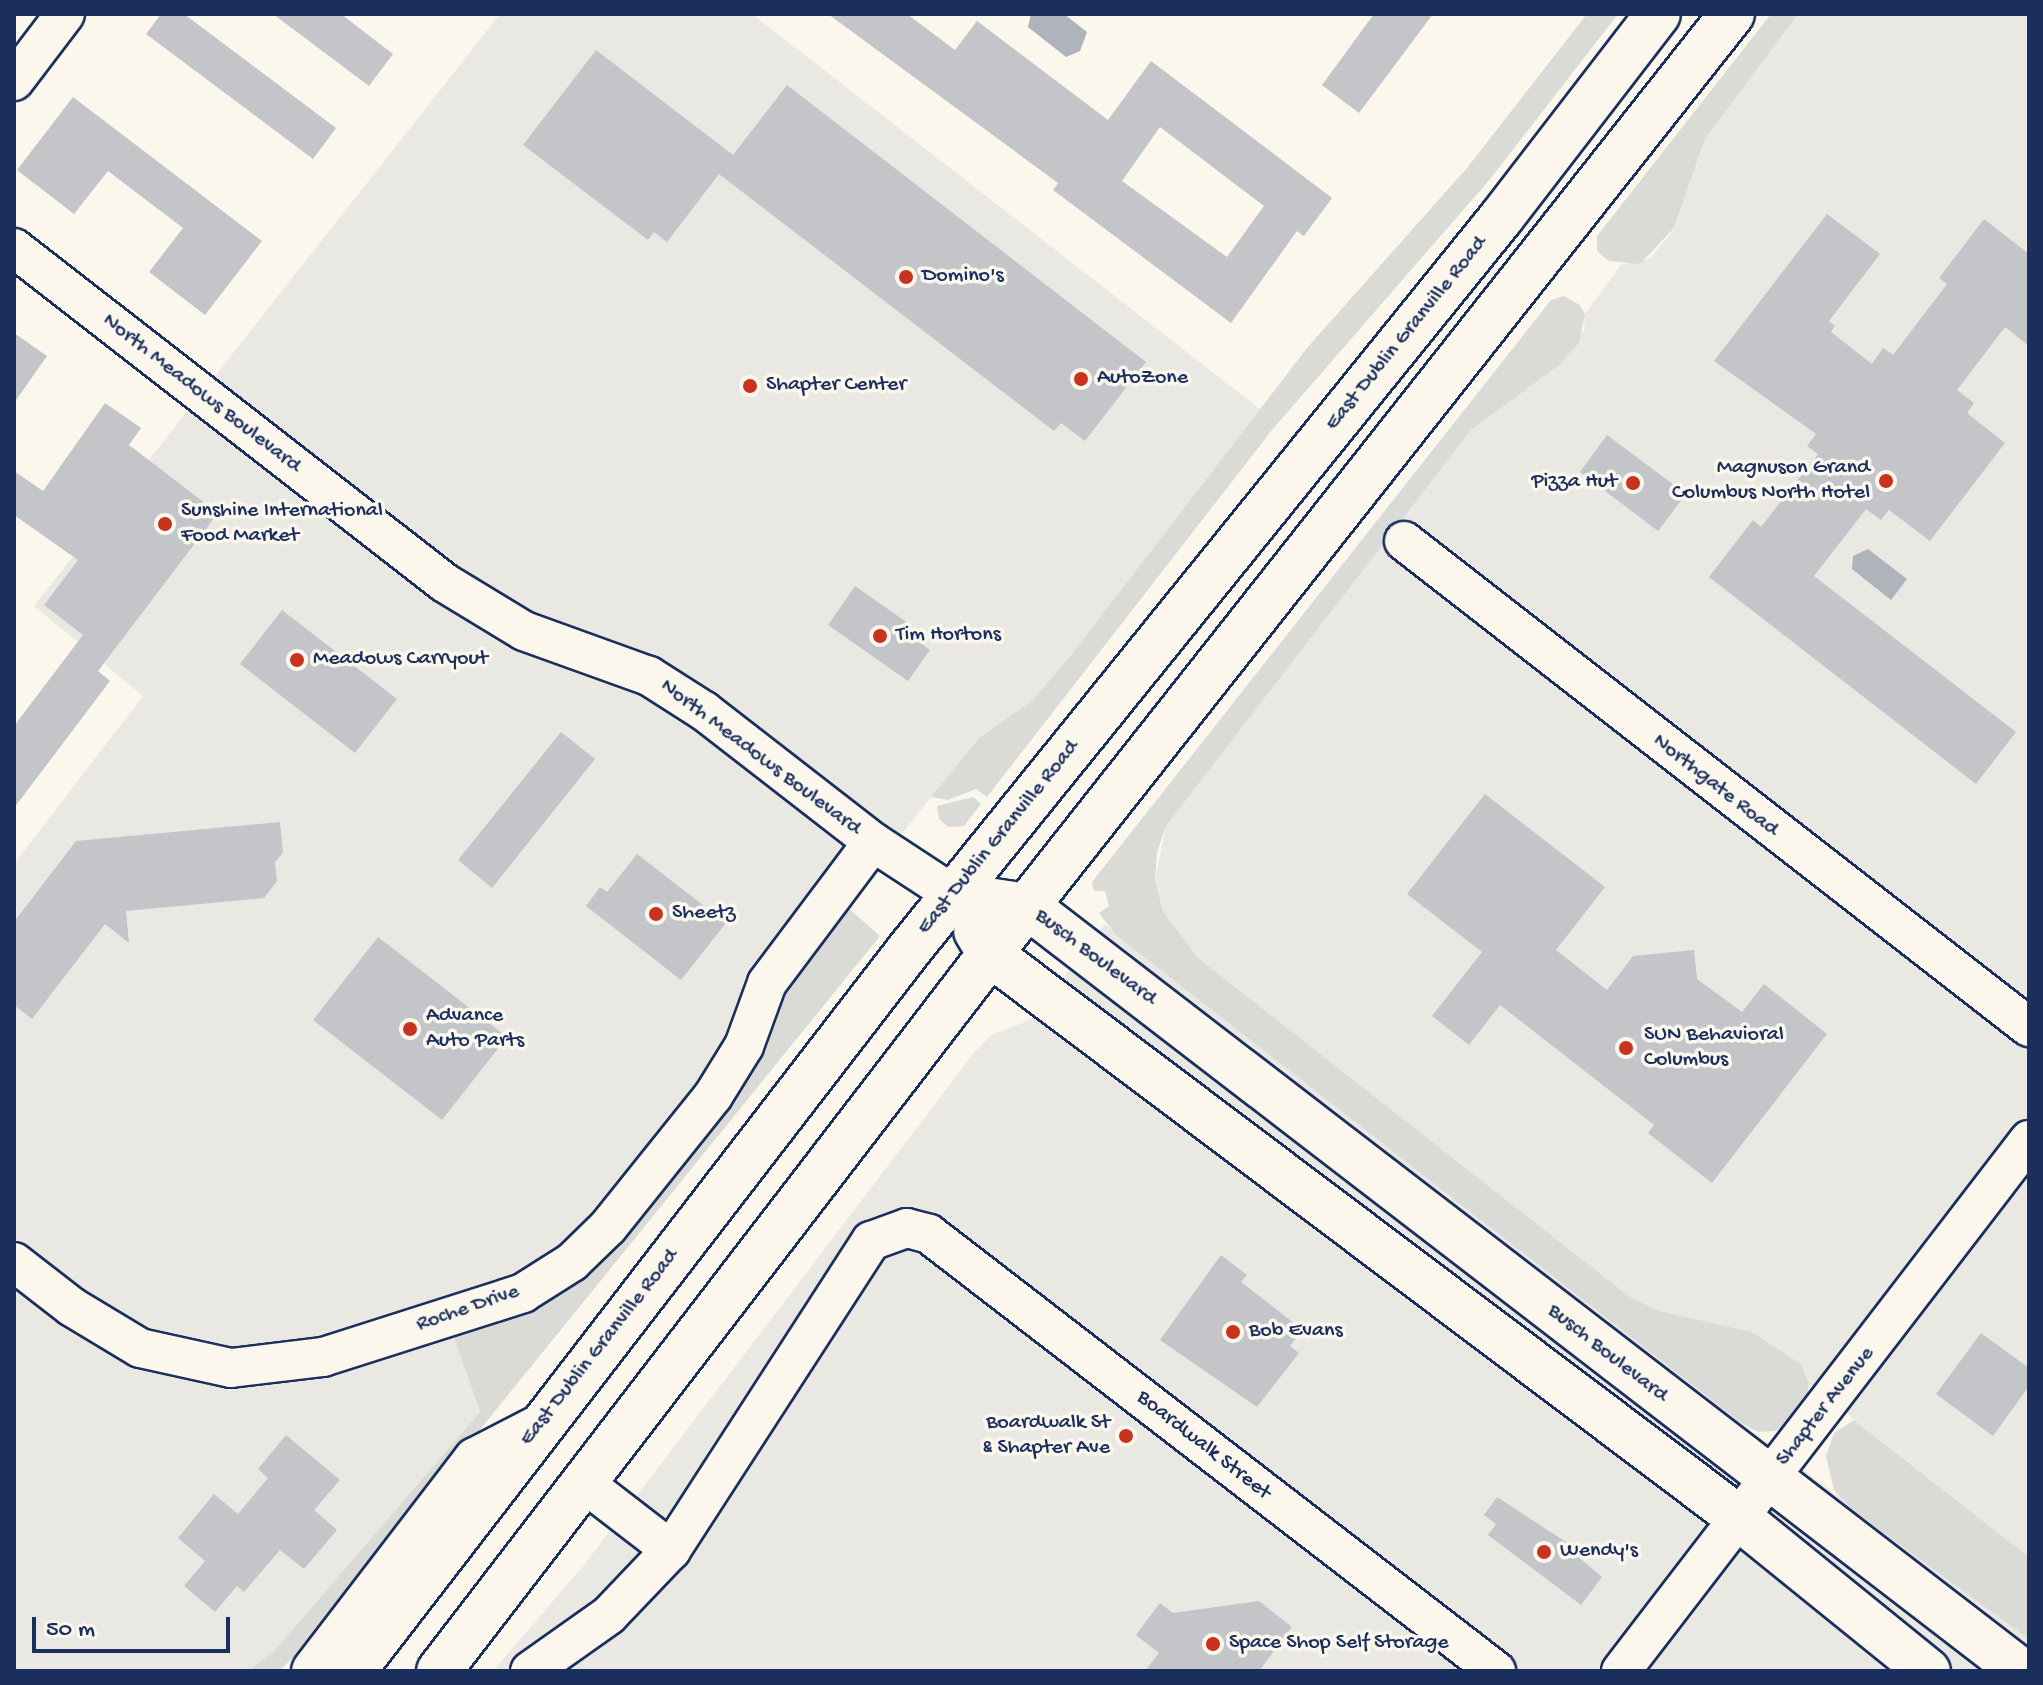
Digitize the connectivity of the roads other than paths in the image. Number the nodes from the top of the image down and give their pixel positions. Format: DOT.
graph roads {
  1 [pos="65,14"];
  2 [pos="1658,14"];
  3 [pos="1732,14"];
  4 [pos="14,81"];
  5 [pos="14,248"];
  6 [pos="1404,541"];
  7 [pos="873,842"];
  8 [pos="954,895"];
  9 [pos="1027,906"];
  10 [pos="990,954"];
  11 [pos="2029,1027"];
  12 [pos="2029,1140"];
  13 [pos="14,1262"];
  14 [pos="538,1428"];
  15 [pos="1769,1480"];
  16 [pos="584,1483"];
  17 [pos="1739,1518"];
  18 [pos="671,1550"];
  19 [pos="314,1671"];
  20 [pos="353,1671"];
  21 [pos="439,1671"];
  22 [pos="530,1671"];
  23 [pos="1496,1671"];
  24 [pos="1621,1671"];
  25 [pos="1928,1671"];
  26 [pos="2021,1671"];
  1 -- 4 [label="street"];
  2 -- 8 [label="main road, East Dublin Granville Road"];
  3 -- 9 [label="main road"];
  5 -- 7 [label="street, North Meadows Boulevard"];
  6 -- 11 [label="street, Northgate Road"];
  7 -- 8 [label="street, North Meadows Boulevard"];
  7 -- 13 [label="street, Roche Drive"];
  8 -- 9 [label="main road, Busch Boulevard"];
  8 -- 10 [label="main road"];
  8 -- 14 [label="main road, East Dublin Granville Road"];
  9 -- 10 [label="main road"];
  9 -- 15 [label="main road, Busch Boulevard"];
  10 -- 16 [label="main road"];
  10 -- 17 [label="main road"];
  12 -- 15 [label="street, Shapter Avenue"];
  14 -- 19 [label="main road"];
  14 -- 20 [label="main road, East Dublin Granville Road"];
  15 -- 17 [label="street, Shapter Avenue"];
  15 -- 26 [label="main road, Busch Boulevard"];
  16 -- 18 [label="street"];
  16 -- 21 [label="main road"];
  17 -- 24 [label="street, Shapter Avenue"];
  17 -- 25 [label="main road"];
  18 -- 22 [label="street"];
  18 -- 23 [label="street, Boardwalk Street"];
}
